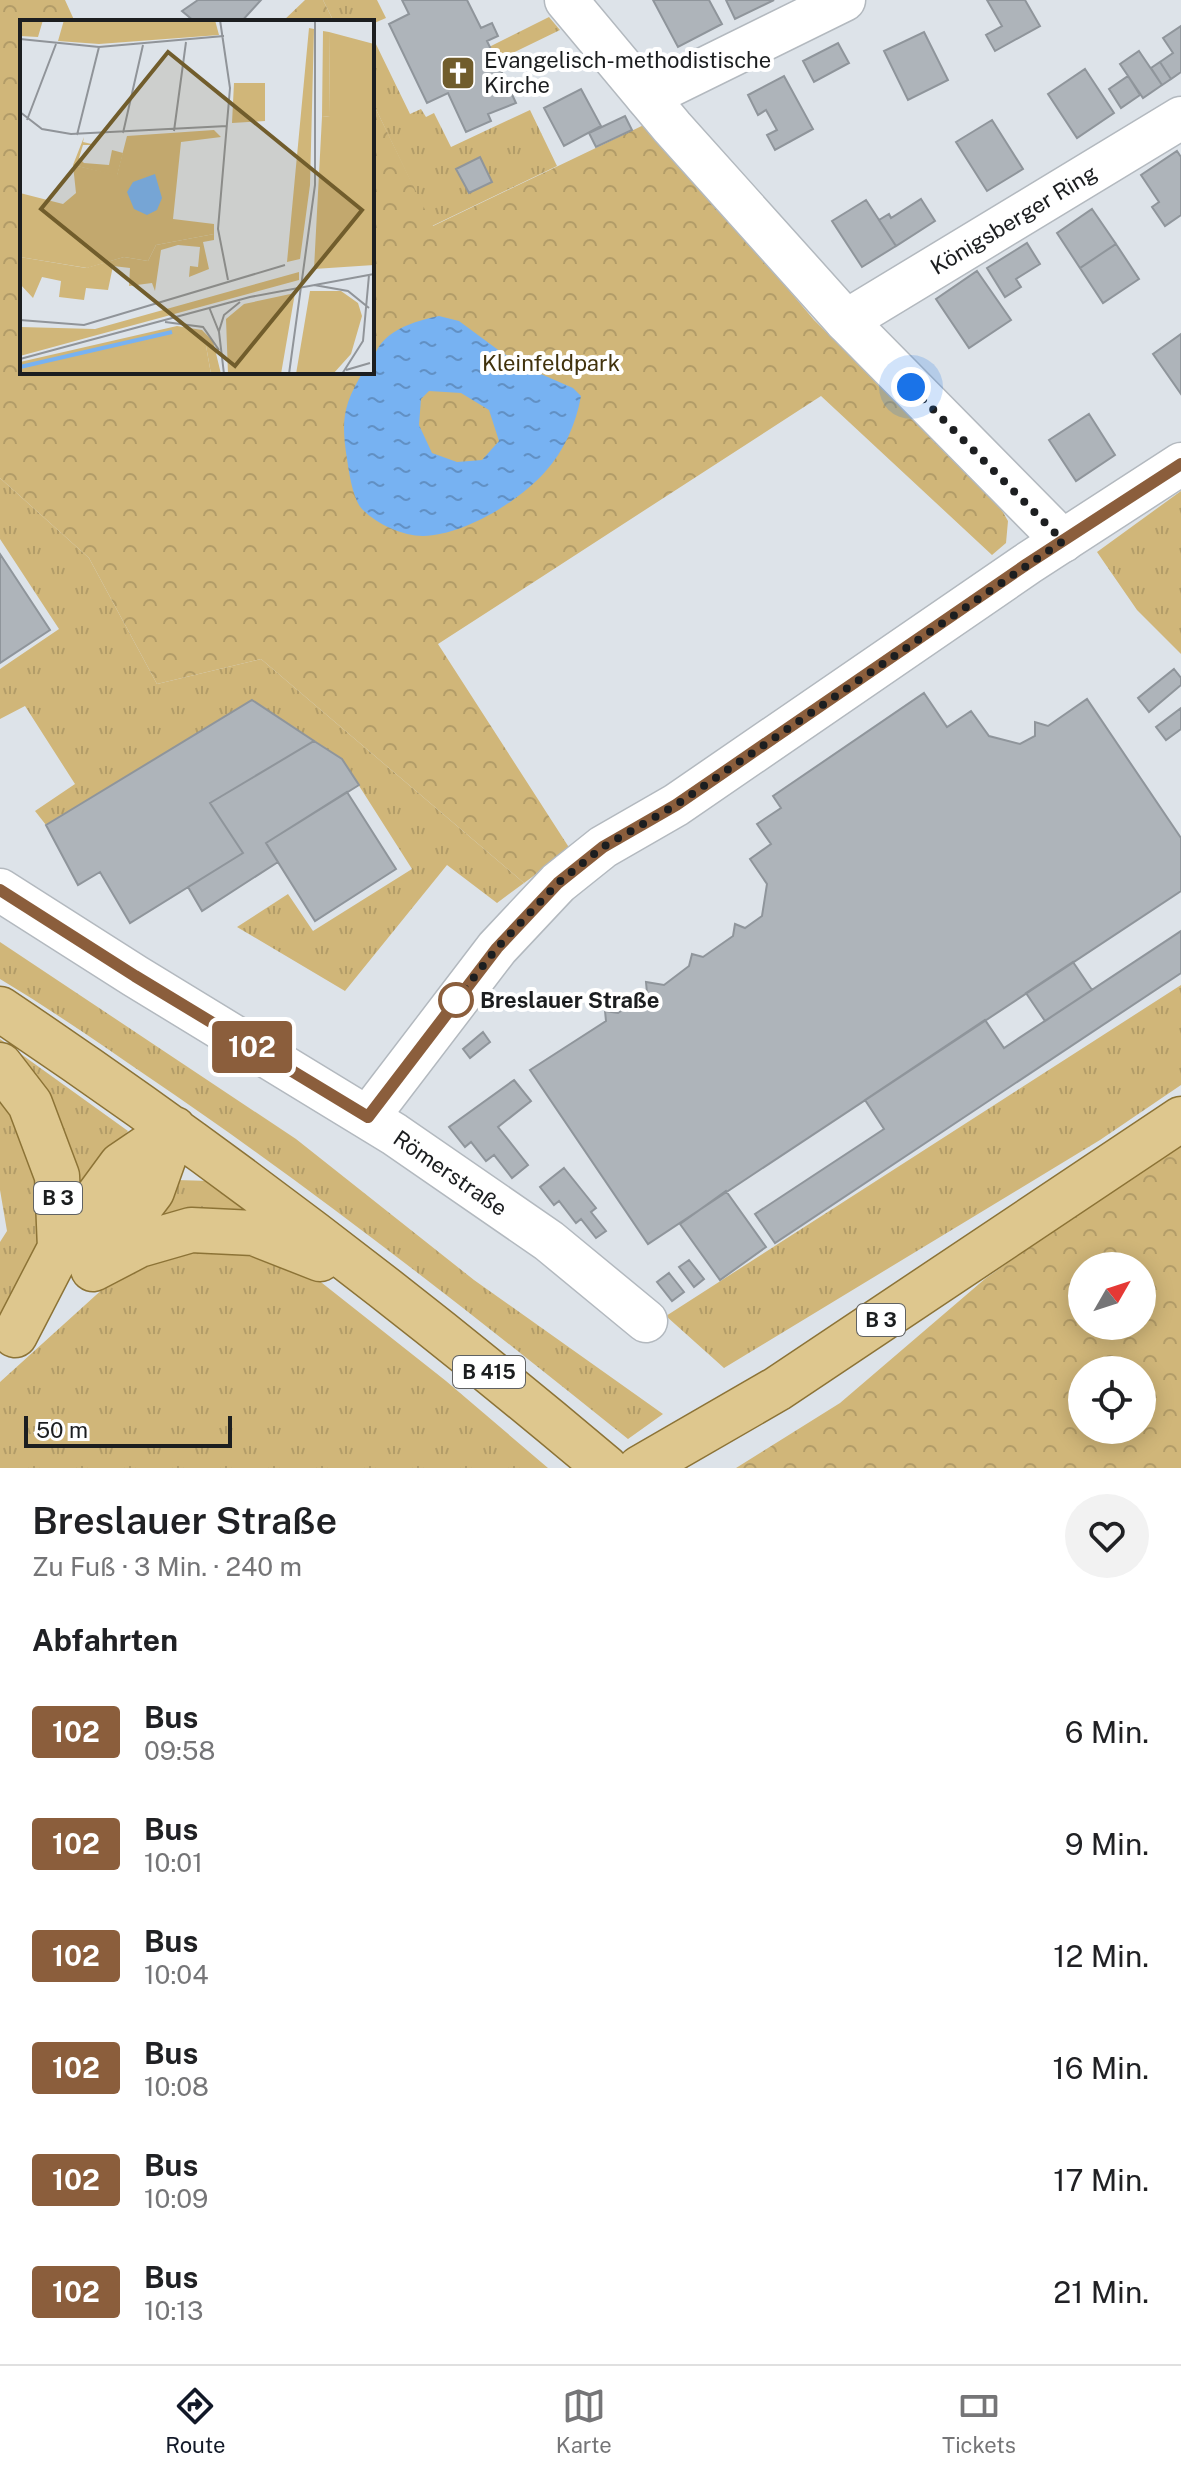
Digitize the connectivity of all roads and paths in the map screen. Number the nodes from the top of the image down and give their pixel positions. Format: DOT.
graph roads {
  1 [pos="566,0"];
  2 [pos="844,0"];
  3 [pos="647,97"];
  4 [pos="1181,118"];
  5 [pos="846,321"];
  6 [pos="1181,464"];
  7 [pos="1063,541"];
  8 [pos="0,890"];
  9 [pos="0,1009"];
  10 [pos="0,1065"];
  11 [pos="1181,1119"];
  12 [pos="381,1126"];
  13 [pos="174,1129"];
  14 [pos="77,1259"];
  15 [pos="371,1279"];
  16 [pos="646,1321"];
  17 [pos="8,1344"];
  18 [pos="606,1468"];
  19 [pos="640,1468"];
  1 -- 3 [label="street"];
  2 -- 3 [label="street"];
  3 -- 5 [label="street"];
  4 -- 5 [label="street, Königsberger Ring"];
  5 -- 7 [label="street"];
  6 -- 7 [label="street"];
  7 -- 12 [label="street"];
  8 -- 12 [label="street, Römerstraße"];
  9 -- 13 [label="main road, B 415"];
  10 -- 14 [label="main road, B 3"];
  11 -- 19 [label="main road, B 3"];
  12 -- 16 [label="street, Römerstraße"];
  13 -- 14 [label="main road"];
  13 -- 15 [label="main road, B 415"];
  14 -- 15 [label="main road"];
  14 -- 17 [label="main road"];
  15 -- 18 [label="main road, B 415"];
}
